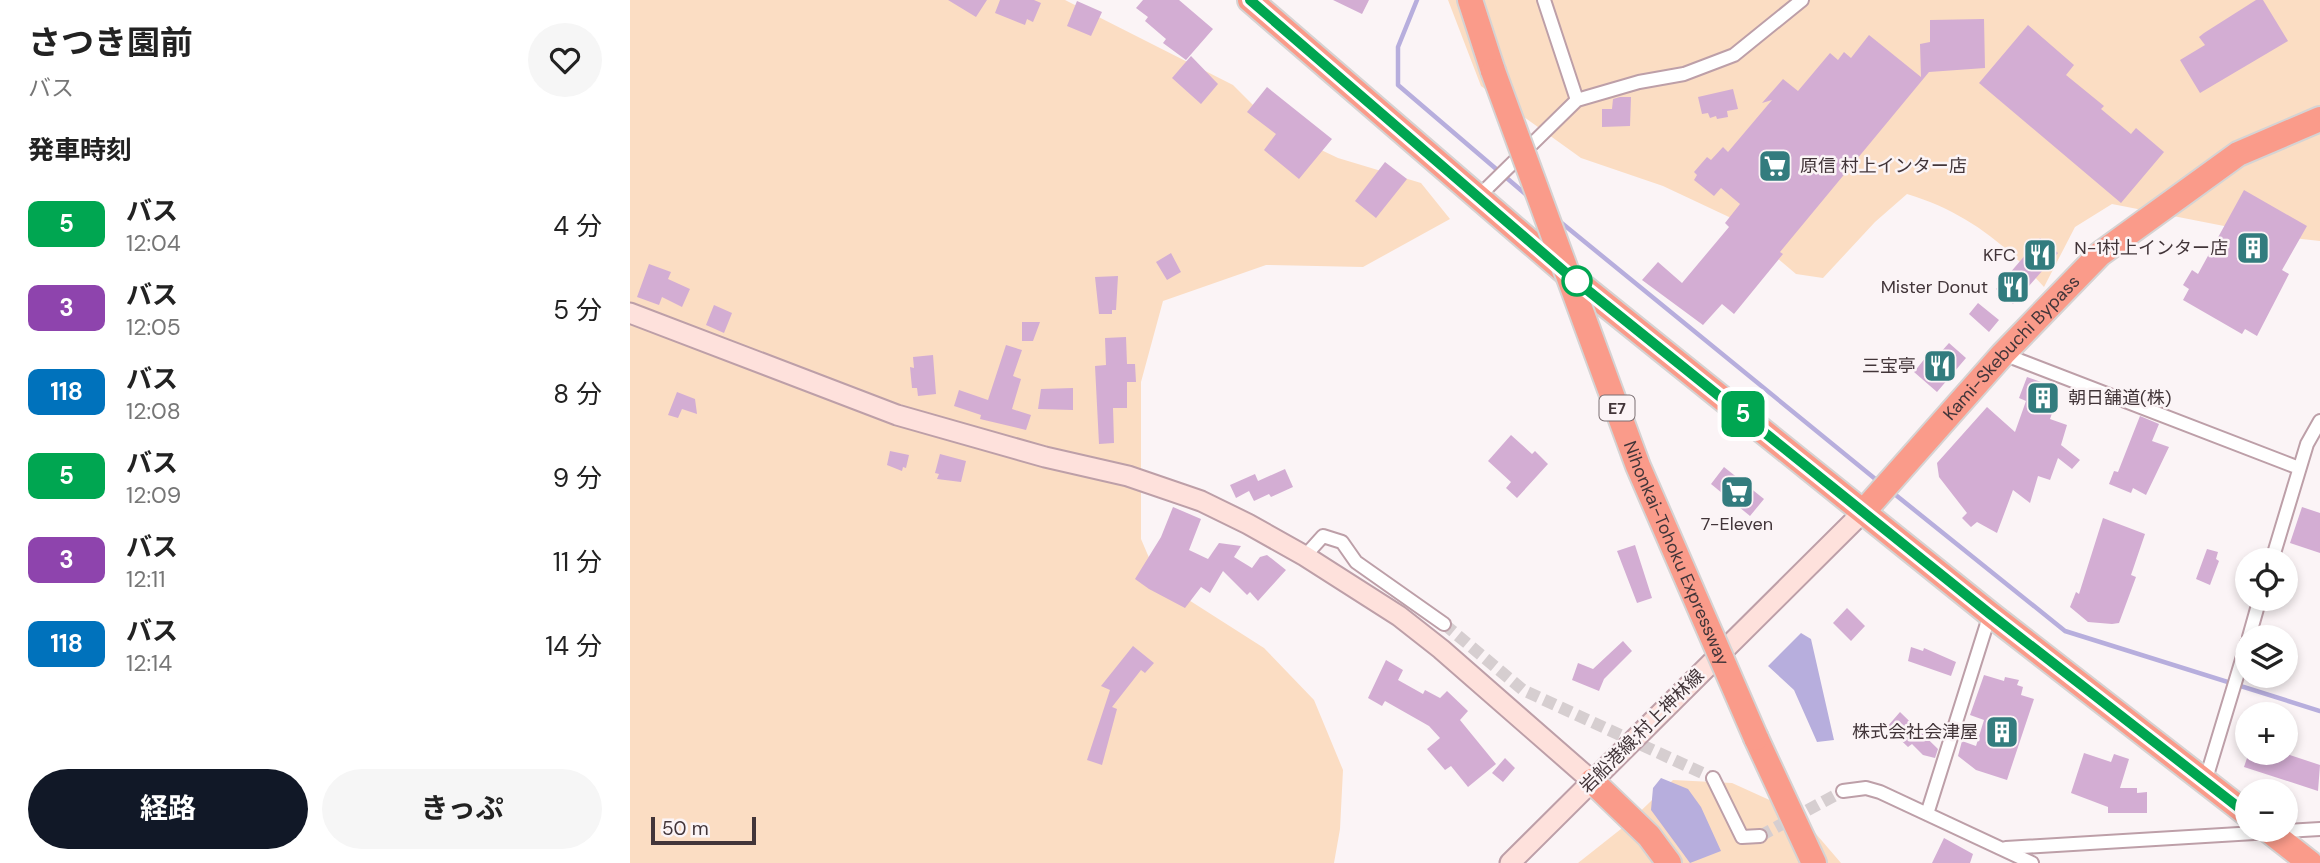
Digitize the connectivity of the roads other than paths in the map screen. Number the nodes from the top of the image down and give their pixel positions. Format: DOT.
graph roads {
  1 [pos="1250,0"];
  2 [pos="1470,0"];
  3 [pos="1544,0"];
  4 [pos="1802,0"];
  5 [pos="1577,100"];
  6 [pos="2320,119"];
  7 [pos="1479,196"];
  8 [pos="630,313"];
  9 [pos="2003,354"];
  10 [pos="2320,421"];
  11 [pos="2299,468"];
  12 [pos="1878,495"];
  13 [pos="2276,548"];
  14 [pos="1305,556"];
  15 [pos="1990,614"];
  16 [pos="1444,624"];
  17 [pos="2235,684"];
  18 [pos="1713,778"];
  19 [pos="1592,781"];
  20 [pos="2206,782"];
  21 [pos="1843,791"];
  22 [pos="2235,805"];
  23 [pos="1927,814"];
  24 [pos="2298,829"];
  25 [pos="2320,829"];
  26 [pos="2235,832"];
  27 [pos="1760,836"];
  28 [pos="2283,842"];
  29 [pos="2006,848"];
  30 [pos="1510,863"];
  31 [pos="1654,863"];
  32 [pos="1669,863"];
  33 [pos="1814,863"];
  34 [pos="2032,863"];
  35 [pos="2310,863"];
  1 -- 7 [label="highway"];
  2 -- 33 [label="highway, Nihonkai-Tohoku Expressway / E7, bridge"];
  3 -- 5 [label="street"];
  4 -- 5 [label="street"];
  5 -- 7 [label="street"];
  6 -- 9 [label="highway, Kami-Skebuchi Bypass"];
  7 -- 12 [label="highway"];
  8 -- 14 [label="street"];
  9 -- 11 [label="street"];
  9 -- 12 [label="highway, Kami-Skebuchi Bypass"];
  10 -- 11 [label="street"];
  11 -- 13 [label="street"];
  12 -- 15 [label="highway"];
  12 -- 19 [label="street, 岩船港線;村上神林線"];
  14 -- 16 [label="street"];
  14 -- 19 [label="street"];
  15 -- 20 [label="highway"];
  15 -- 23 [label="street"];
  17 -- 20 [label="street"];
  18 -- 27 [label="street"];
  19 -- 30 [label="street, 岩船港線;村上神林線"];
  19 -- 31 [label="highway"];
  19 -- 32 [label="highway"];
  20 -- 22 [label="highway"];
  21 -- 23 [label="street"];
  23 -- 29 [label="street"];
  24 -- 25 [label="street"];
  26 -- 29 [label="street"];
  28 -- 35 [label="highway"];
  29 -- 34 [label="street"];
}
